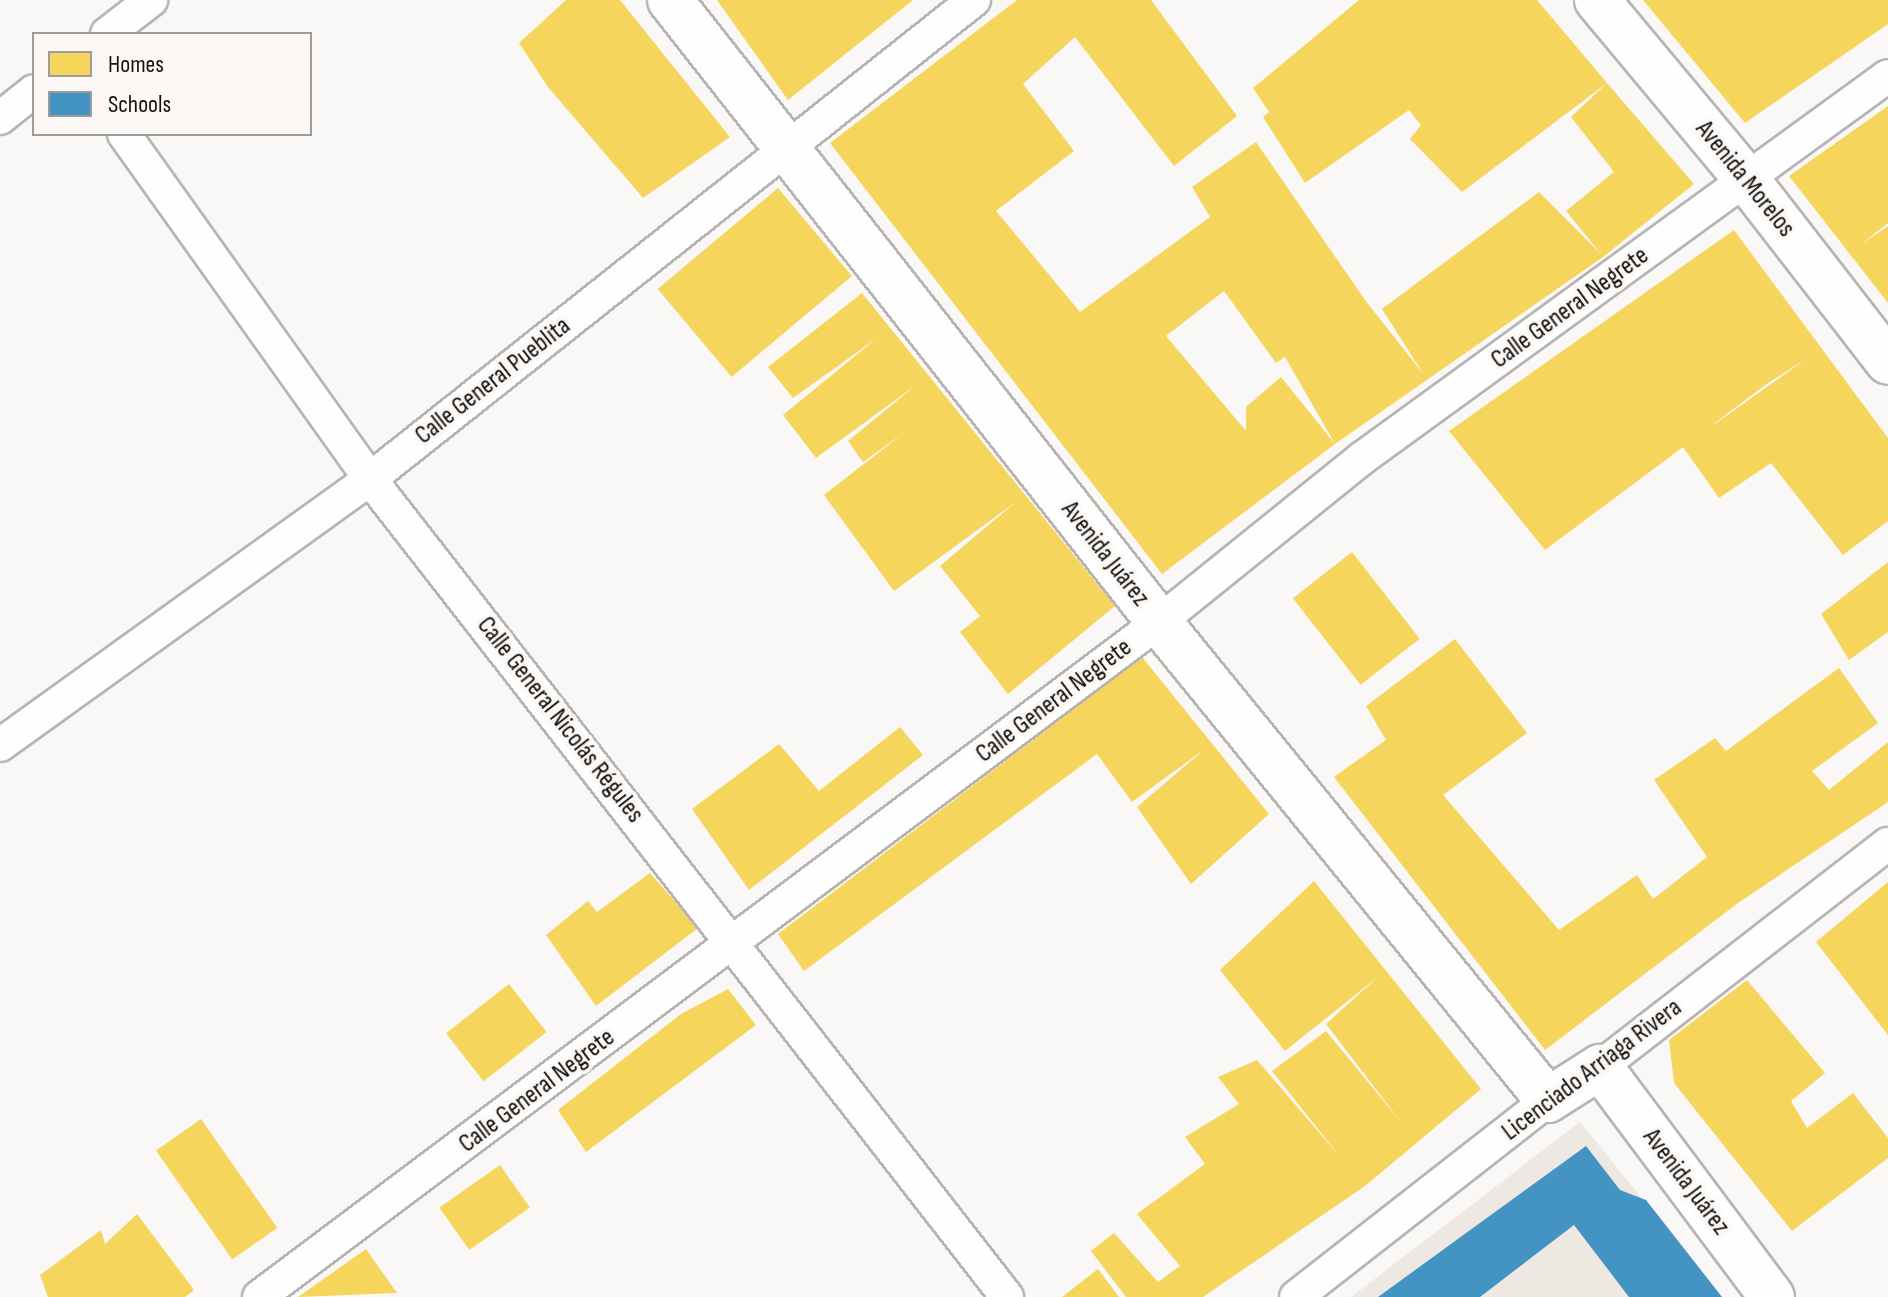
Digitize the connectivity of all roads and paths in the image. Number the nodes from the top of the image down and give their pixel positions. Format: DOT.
graph roads {
  1 [pos="151,0"];
  2 [pos="670,0"];
  3 [pos="974,0"];
  4 [pos="1597,0"];
  5 [pos="110,32"];
  6 [pos="1888,76"];
  7 [pos="32,93"];
  8 [pos="0,118"];
  9 [pos="125,136"];
  10 [pos="785,150"];
  11 [pos="1747,180"];
  12 [pos="1888,362"];
  13 [pos="370,479"];
  14 [pos="1159,622"];
  15 [pos="0,745"];
  16 [pos="1888,844"];
  17 [pos="735,943"];
  18 [pos="1600,1067"];
  19 [pos="1548,1100"];
  20 [pos="259,1297"];
  21 [pos="1007,1297"];
  22 [pos="1296,1297"];
  23 [pos="1772,1297"];
  1 -- 5 [label="street"];
  2 -- 10 [label="street, Avenida Juárez"];
  3 -- 10 [label="street, Calle General Pueblita"];
  4 -- 11 [label="street, Avenida Morelos"];
  6 -- 11 [label="street, Calle General Negrete"];
  7 -- 8 [label="street"];
  9 -- 13 [label="street, Calle General Nicolás Régules"];
  10 -- 13 [label="street, Calle General Pueblita"];
  10 -- 14 [label="street, Avenida Juárez"];
  11 -- 12 [label="street, Avenida Morelos"];
  11 -- 14 [label="street, Calle General Negrete"];
  13 -- 15 [label="street, Calle General Pueblita"];
  13 -- 17 [label="street, Calle General Nicolás Régules"];
  14 -- 17 [label="street, Calle General Negrete"];
  14 -- 19 [label="street, Avenida Juárez"];
  16 -- 18 [label="street, Licenciado Arriaga Rivera"];
  17 -- 20 [label="street, Calle General Negrete"];
  17 -- 21 [label="street, Calle General Nicolás Régules"];
  18 -- 19 [label="street, Licenciado Arriaga Rivera"];
  18 -- 23 [label="street, Avenida Juárez"];
  19 -- 22 [label="street, Licenciado Arriaga Rivera"];
}
